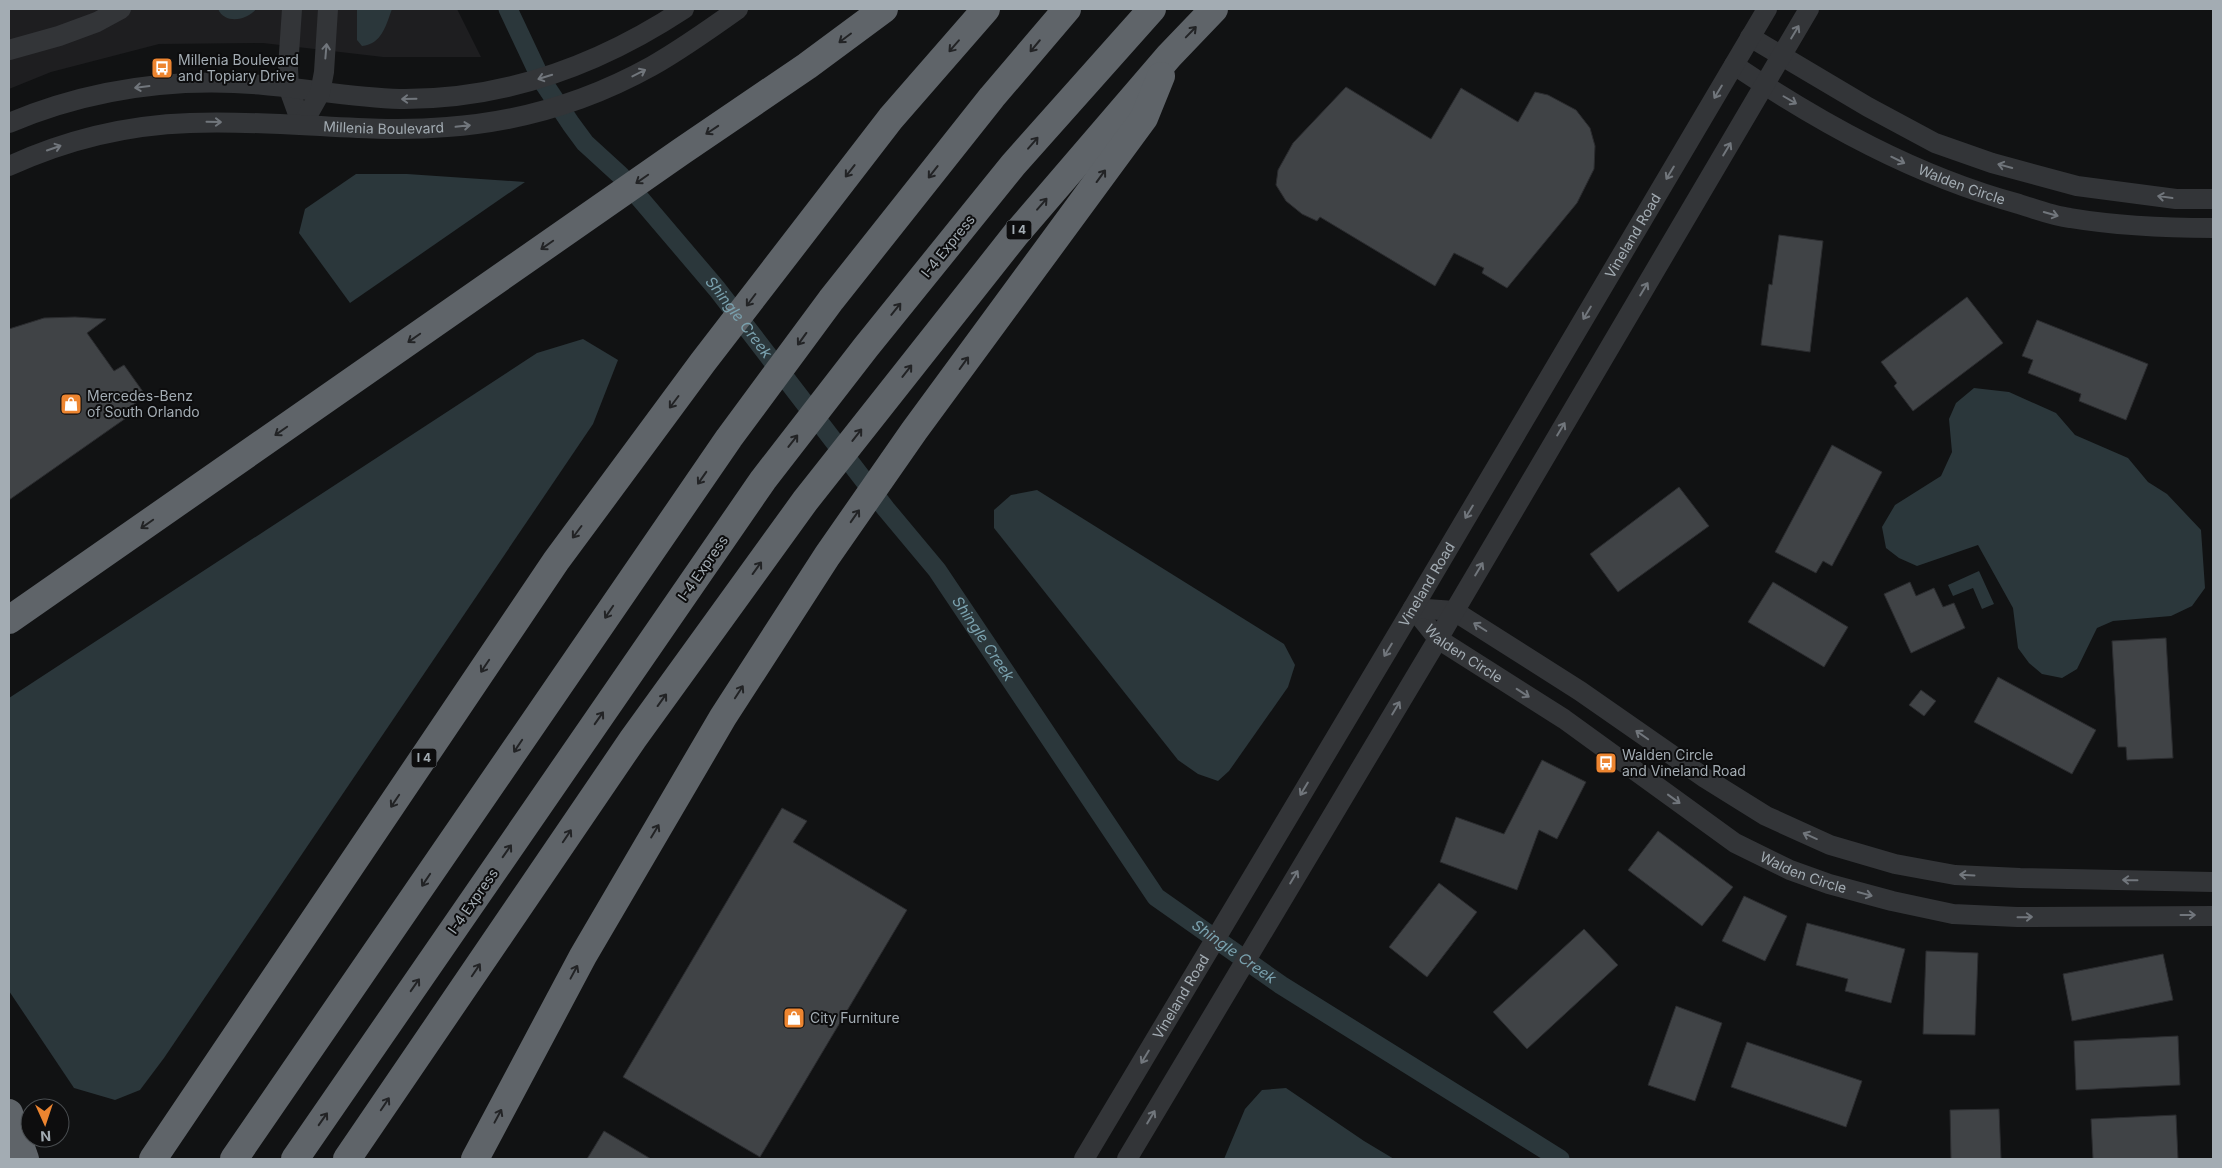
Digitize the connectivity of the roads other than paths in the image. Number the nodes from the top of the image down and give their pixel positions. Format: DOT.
graph roads {
  1 [pos="121,9"];
  2 [pos="292,9"];
  3 [pos="328,9"];
  4 [pos="684,9"];
  5 [pos="738,9"];
  6 [pos="884,9"];
  7 [pos="986,9"];
  8 [pos="1067,9"];
  9 [pos="1152,9"];
  10 [pos="1214,9"];
  11 [pos="1767,9"];
  12 [pos="1809,9"];
  13 [pos="1750,37"];
  14 [pos="9,50"];
  15 [pos="1781,55"];
  16 [pos="1169,56"];
  17 [pos="1734,65"];
  18 [pos="1765,86"];
  19 [pos="289,89"];
  20 [pos="320,93"];
  21 [pos="9,123"];
  22 [pos="302,125"];
  23 [pos="9,166"];
  24 [pos="2213,199"];
  25 [pos="2213,228"];
  26 [pos="1413,608"];
  27 [pos="1454,610"];
  28 [pos="9,620"];
  29 [pos="1438,639"];
  30 [pos="2213,882"];
  31 [pos="2213,916"];
  32 [pos="9,1113"];
  33 [pos="25,1159"];
  34 [pos="153,1159"];
  35 [pos="234,1159"];
  36 [pos="295,1159"];
  37 [pos="347,1159"];
  38 [pos="475,1159"];
  39 [pos="1084,1159"];
  40 [pos="1126,1159"];
  1 -- 14 [label="street"];
  2 -- 19 [label="street"];
  20 -- 3 [label="street, one-way"];
  4 -- 20 [label="street, Millenia Boulevard, one-way"];
  22 -- 5 [label="street, Millenia Boulevard, one-way"];
  6 -- 28 [label="highway, one-way"];
  7 -- 34 [label="highway, I 4, one-way"];
  8 -- 35 [label="highway, one-way"];
  36 -- 9 [label="highway, I-4 Express, one-way"];
  16 -- 10 [label="highway, I 4, one-way"];
  11 -- 13 [label="street, Vineland Road"];
  15 -- 12 [label="street, one-way"];
  13 -- 15 [label="street"];
  13 -- 17 [label="street, Vineland Road"];
  15 -- 18 [label="street"];
  24 -- 15 [label="street, one-way"];
  37 -- 16 [label="highway, I 4, one-way"];
  38 -- 16 [label="highway, one-way"];
  17 -- 18 [label="street, Walden Circle"];
  17 -- 26 [label="street, Vineland Road, one-way"];
  18 -- 25 [label="street, Walden Circle, one-way"];
  27 -- 18 [label="street, one-way"];
  19 -- 20 [label="street, Millenia Boulevard"];
  19 -- 21 [label="street, Millenia Boulevard, one-way"];
  19 -- 22 [label="street"];
  20 -- 22 [label="street"];
  23 -- 22 [label="street, Millenia Boulevard, one-way"];
  26 -- 27 [label="street, Walden Circle"];
  26 -- 29 [label="street, Walden Circle"];
  26 -- 39 [label="street, Vineland Road, one-way"];
  27 -- 29 [label="street"];
  30 -- 27 [label="street, Walden Circle, one-way"];
  29 -- 31 [label="street, Walden Circle, one-way"];
  40 -- 29 [label="street, one-way"];
  32 -- 33 [label="highway"];
}
